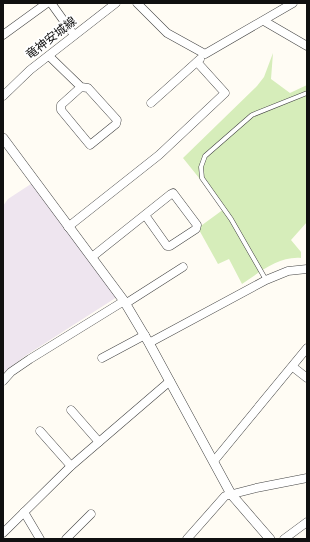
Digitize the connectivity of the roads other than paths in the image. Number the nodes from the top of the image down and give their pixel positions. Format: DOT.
graph roads {
  1 [pos="47,3"];
  2 [pos="51,3"];
  3 [pos="116,3"];
  4 [pos="137,3"];
  5 [pos="293,3"];
  6 [pos="264,21"];
  7 [pos="3,35"];
  8 [pos="74,35"];
  9 [pos="307,46"];
  10 [pos="205,54"];
  11 [pos="49,56"];
  12 [pos="197,62"];
  13 [pos="81,88"];
  14 [pos="307,93"];
  15 [pos="3,96"];
  16 [pos="151,103"];
  17 [pos="3,138"];
  18 [pos="145,215"];
  19 [pos="68,227"];
  20 [pos="92,257"];
  21 [pos="183,268"];
  22 [pos="307,269"];
  23 [pos="266,280"];
  24 [pos="124,302"];
  25 [pos="147,339"];
  26 [pos="307,348"];
  27 [pos="102,358"];
  28 [pos="293,367"];
  29 [pos="307,378"];
  30 [pos="3,381"];
  31 [pos="170,381"];
  32 [pos="71,410"];
  33 [pos="40,431"];
  34 [pos="99,442"];
  35 [pos="214,461"];
  36 [pos="71,466"];
  37 [pos="307,478"];
  38 [pos="231,494"];
  39 [pos="24,512"];
  40 [pos="91,514"];
  41 [pos="307,522"];
  42 [pos="3,533"];
  43 [pos="40,539"];
  44 [pos="66,539"];
  45 [pos="186,539"];
  46 [pos="270,539"];
  47 [pos="284,539"];
  1 -- 7 [label="street"];
  2 -- 8 [label="street"];
  3 -- 8 [label="street, 竜神安城線"];
  4 -- 10 [label="street"];
  5 -- 6 [label="street"];
  6 -- 9 [label="street"];
  6 -- 10 [label="street"];
  8 -- 11 [label="street, 竜神安城線"];
  10 -- 12 [label="street"];
  11 -- 13 [label="street"];
  11 -- 15 [label="street, 竜神安城線"];
  12 -- 16 [label="street"];
  12 -- 19 [label="street"];
  13 -- 13 [label="street"];
  14 -- 23 [label="lane"];
  17 -- 19 [label="street"];
  18 -- 18 [label="street"];
  18 -- 20 [label="street"];
  19 -- 20 [label="street"];
  20 -- 24 [label="street"];
  21 -- 24 [label="street"];
  22 -- 23 [label="street"];
  23 -- 25 [label="street"];
  24 -- 25 [label="street"];
  24 -- 30 [label="street"];
  25 -- 27 [label="street"];
  25 -- 31 [label="street"];
  26 -- 28 [label="street"];
  28 -- 29 [label="street"];
  28 -- 35 [label="street"];
  31 -- 34 [label="street"];
  31 -- 35 [label="street"];
  32 -- 34 [label="street"];
  33 -- 36 [label="street"];
  34 -- 36 [label="street"];
  35 -- 38 [label="street"];
  36 -- 39 [label="street"];
  37 -- 38 [label="street"];
  38 -- 45 [label="street"];
  38 -- 46 [label="street"];
  39 -- 42 [label="street"];
  39 -- 43 [label="street"];
  40 -- 44 [label="street"];
  41 -- 47 [label="street"];
}
